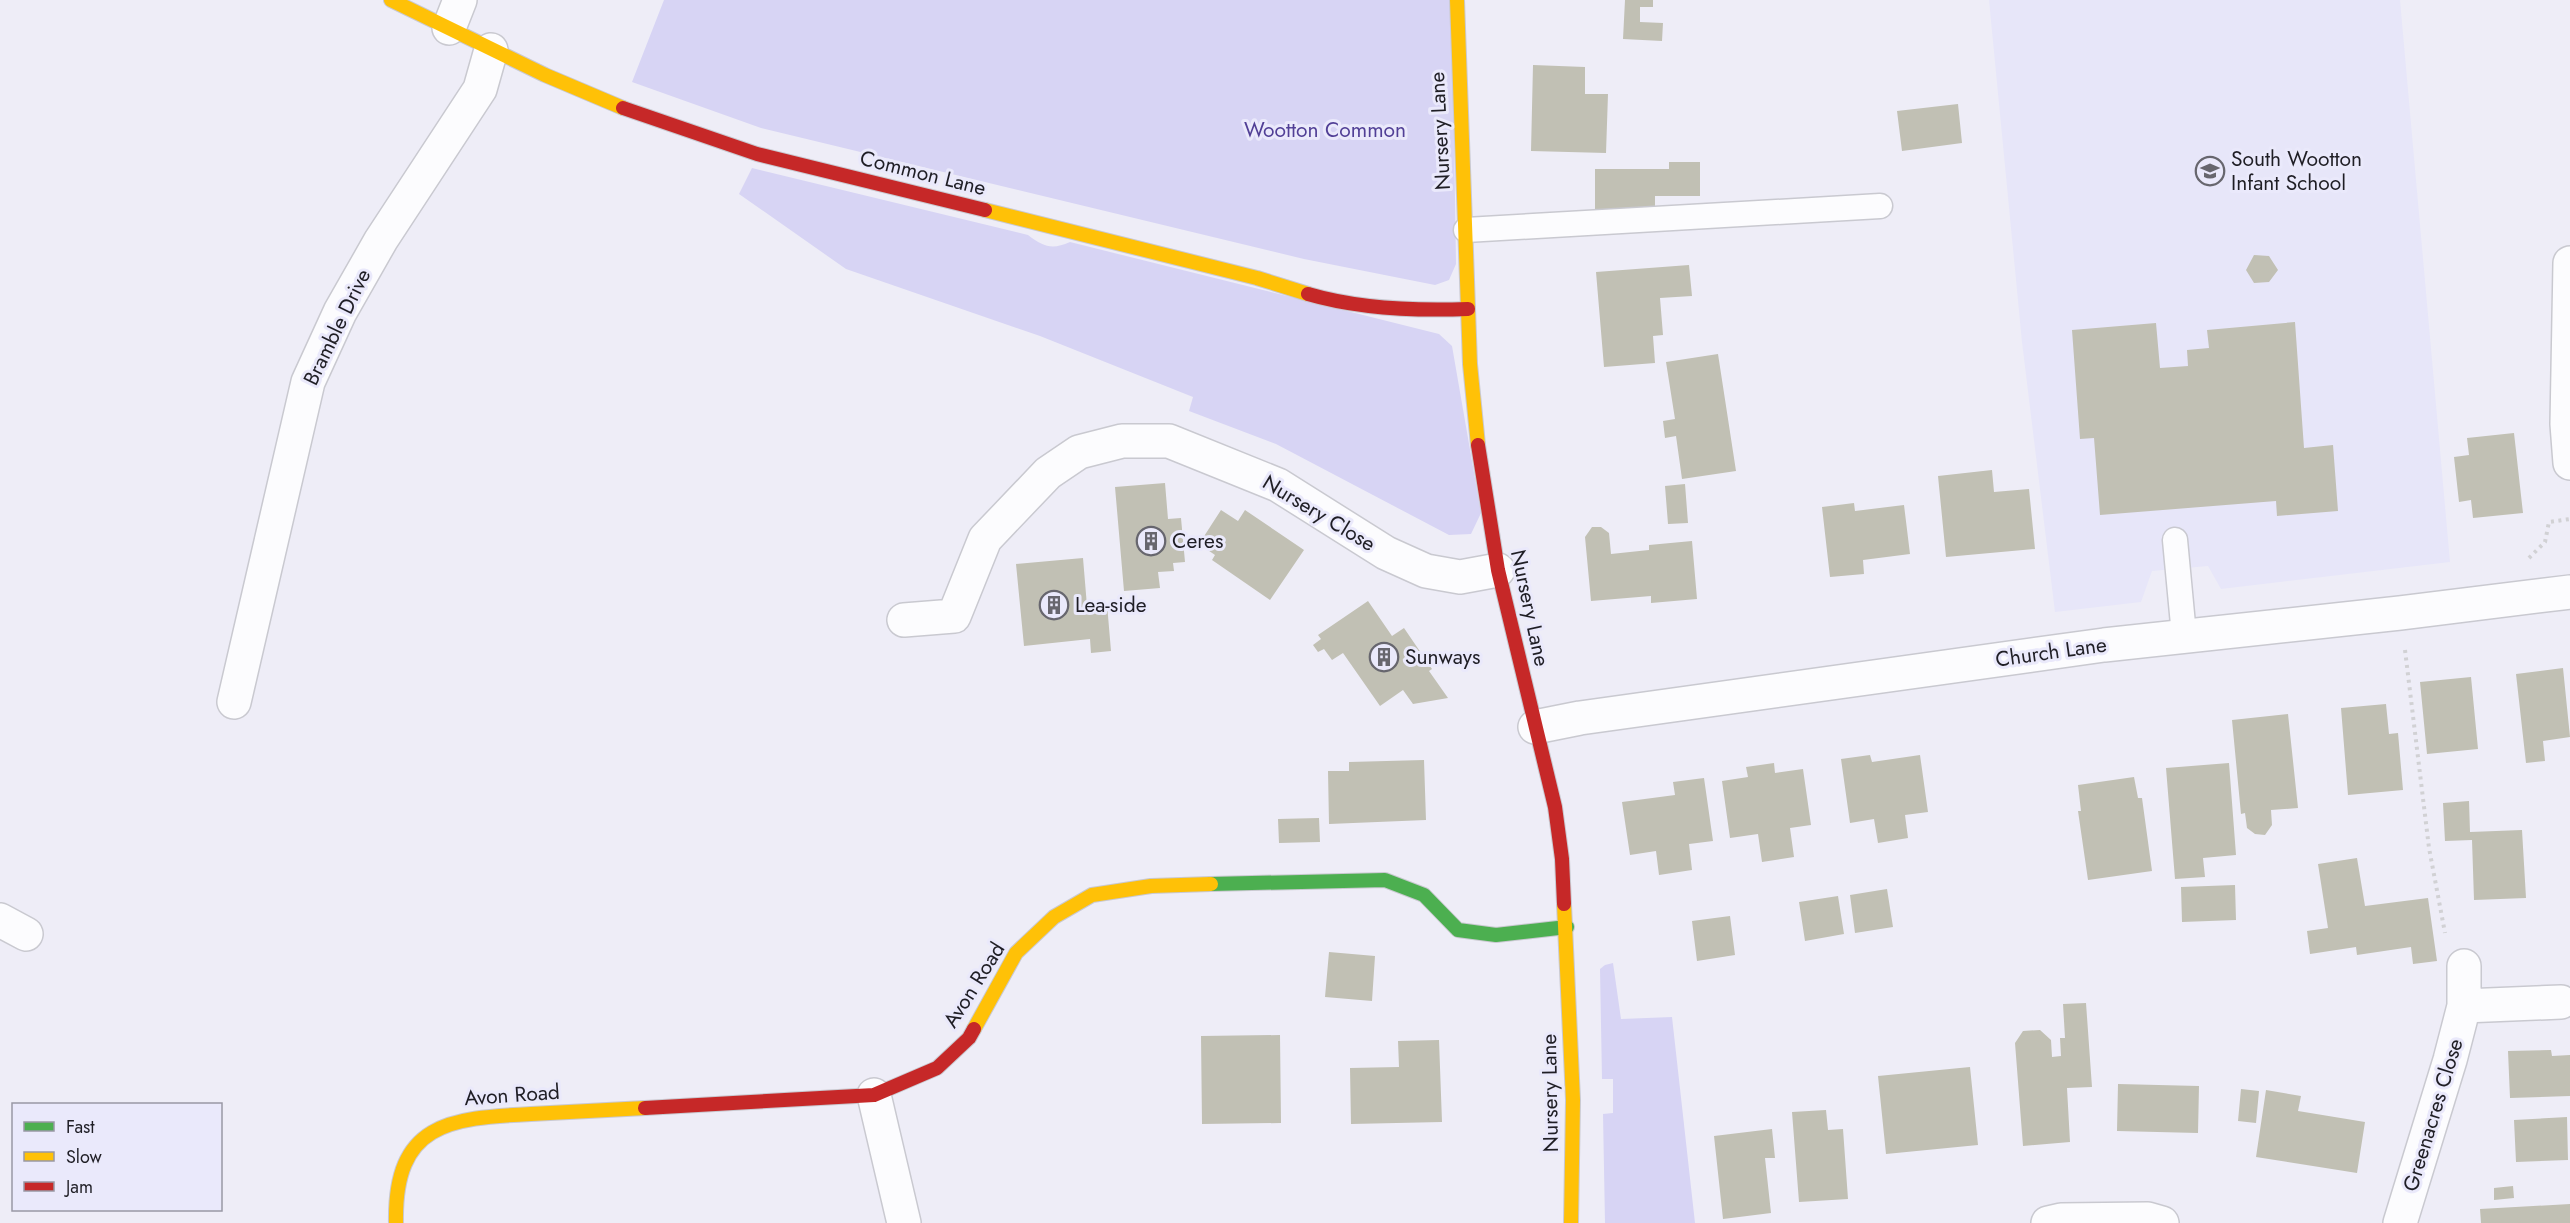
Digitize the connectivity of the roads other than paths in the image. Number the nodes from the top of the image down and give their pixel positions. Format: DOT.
graph roads {
  1 [pos="391,0"];
  2 [pos="1456,0"];
  3 [pos="454,14"];
  4 [pos="491,50"];
  5 [pos="1880,206"];
  6 [pos="1466,230"];
  7 [pos="2570,263"];
  8 [pos="1468,309"];
  9 [pos="2570,463"];
  10 [pos="2175,540"];
  11 [pos="1498,570"];
  12 [pos="2570,592"];
  13 [pos="904,620"];
  14 [pos="2184,635"];
  15 [pos="234,702"];
  16 [pos="1535,727"];
  17 [pos="1567,927"];
  18 [pos="2464,966"];
  19 [pos="2561,1002"];
  20 [pos="2464,1006"];
  21 [pos="874,1095"];
  22 [pos="396,1223"];
  23 [pos="904,1223"];
  24 [pos="1572,1223"];
  25 [pos="2048,1223"];
  26 [pos="2162,1223"];
  27 [pos="2400,1223"];
  1 -- 3 [label="street, Common Lane"];
  2 -- 6 [label="street, Nursery Lane"];
  3 -- 4 [label="street, Common Lane"];
  4 -- 8 [label="street, Common Lane"];
  4 -- 15 [label="street, Bramble Drive"];
  5 -- 6 [label="lane"];
  6 -- 8 [label="street, Nursery Lane"];
  7 -- 9 [label="street"];
  8 -- 11 [label="street, Nursery Lane"];
  10 -- 14 [label="lane"];
  11 -- 13 [label="street, Nursery Close"];
  11 -- 16 [label="street, Nursery Lane"];
  12 -- 14 [label="street, Church Lane"];
  14 -- 16 [label="street, Church Lane"];
  16 -- 17 [label="street, Nursery Lane"];
  17 -- 21 [label="street, Avon Road"];
  17 -- 24 [label="street, Nursery Lane"];
  18 -- 20 [label="street, Greenacres Close"];
  19 -- 20 [label="street"];
  20 -- 27 [label="street, Greenacres Close"];
  21 -- 22 [label="street, Avon Road"];
  21 -- 23 [label="street"];
  25 -- 26 [label="street"];
}
